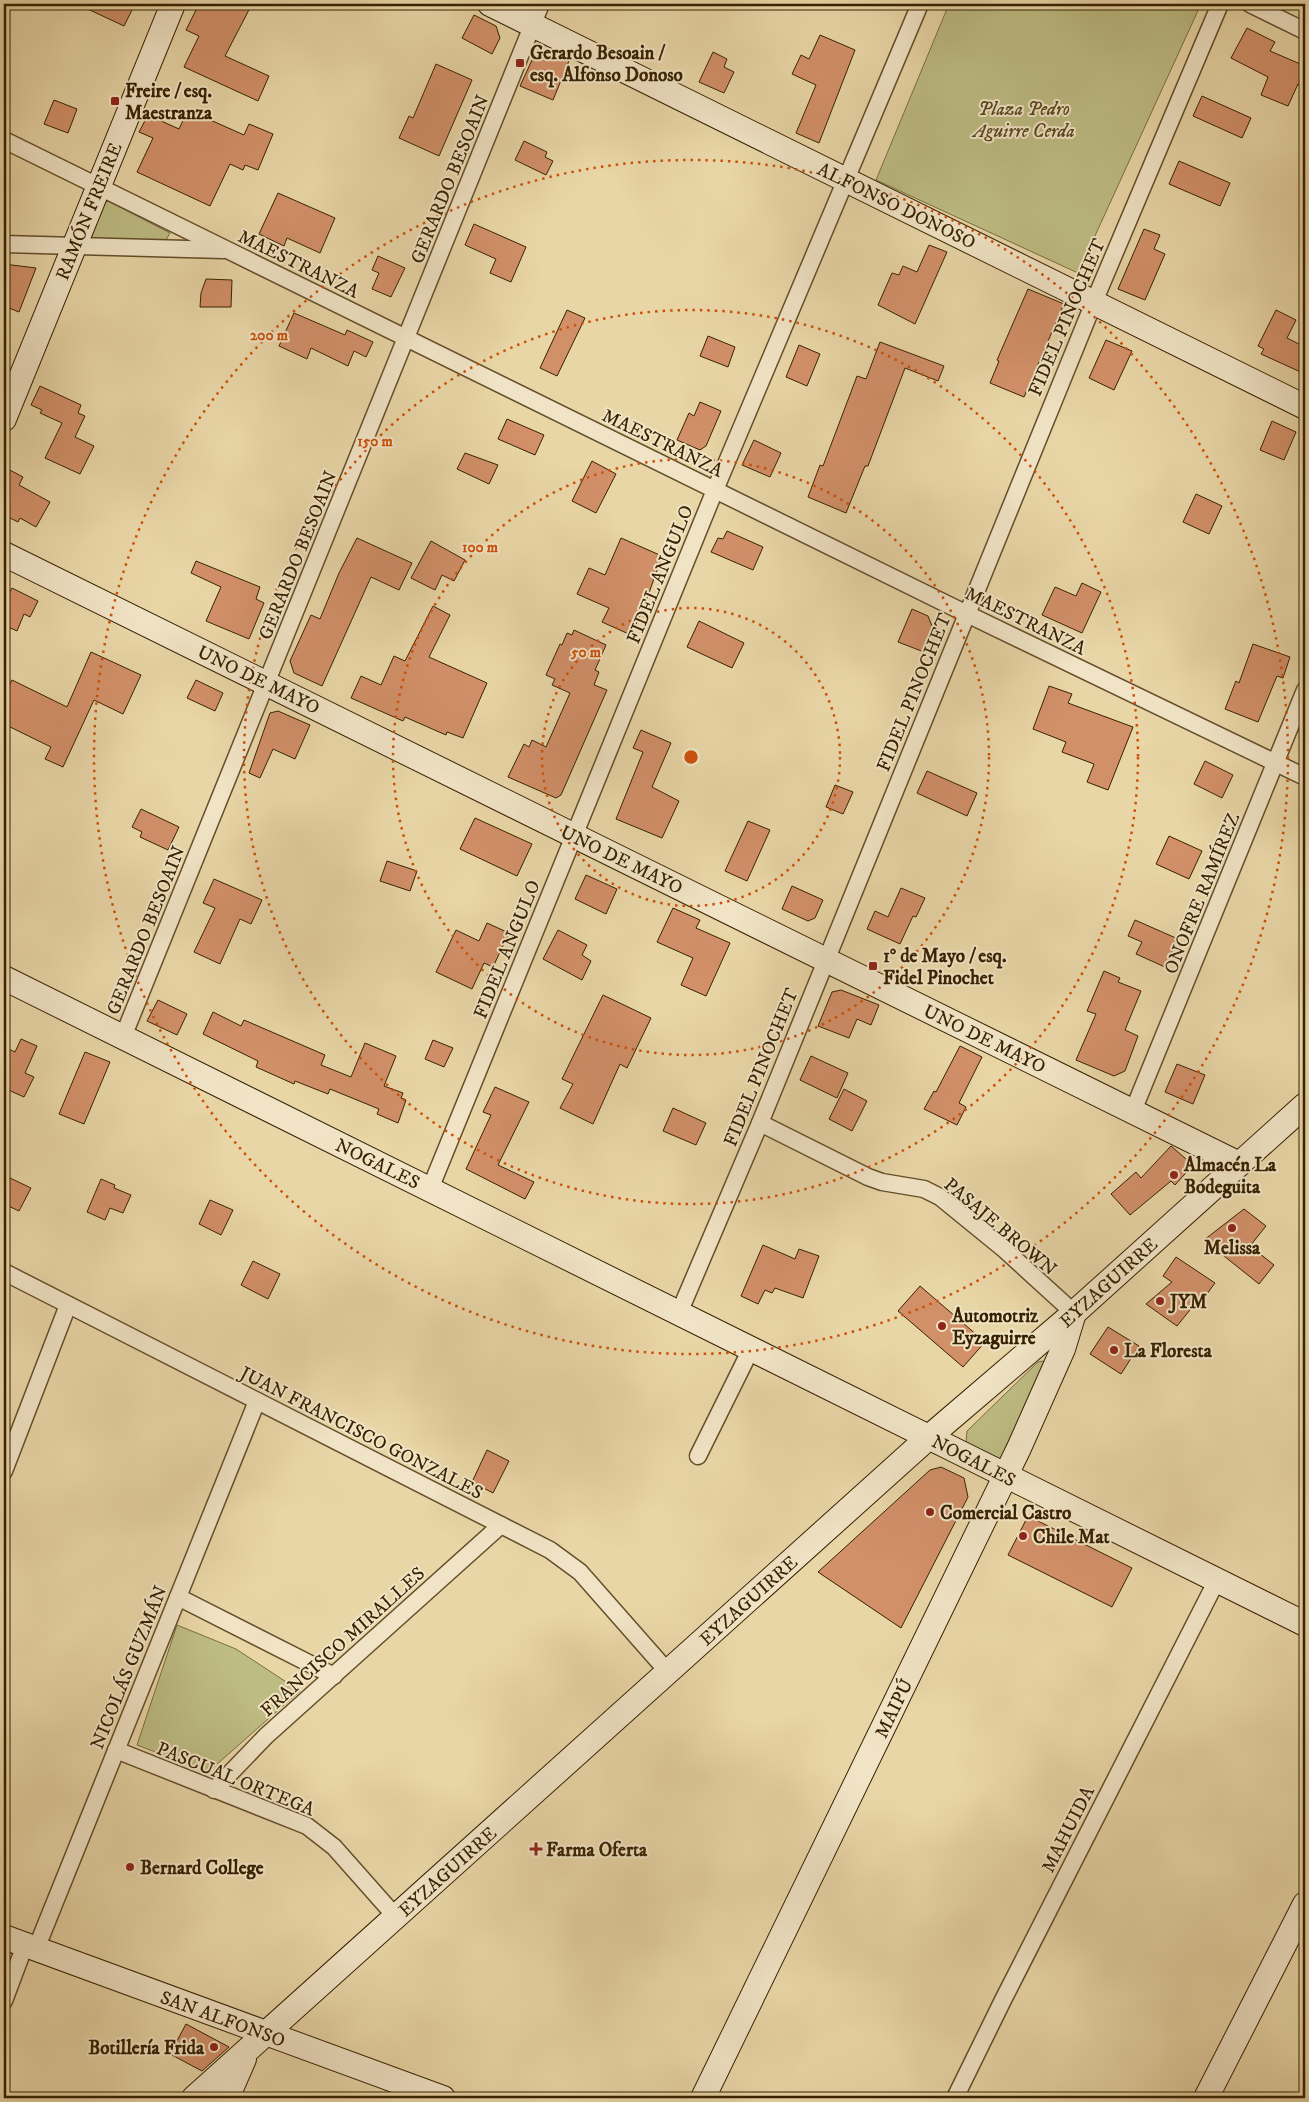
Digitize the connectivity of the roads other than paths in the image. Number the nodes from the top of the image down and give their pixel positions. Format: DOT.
graph roads {
  1 [pos="173,4"];
  2 [pos="490,4"];
  3 [pos="920,4"];
  4 [pos="1220,4"];
  5 [pos="1250,4"];
  6 [pos="537,14"];
  7 [pos="1305,31"];
  8 [pos="4,140"];
  9 [pos="846,180"];
  10 [pos="98,186"];
  11 [pos="4,244"];
  12 [pos="73,248"];
  13 [pos="228,250"];
  14 [pos="1094,302"];
  15 [pos="407,337"];
  16 [pos="1305,407"];
  17 [pos="4,419"];
  18 [pos="715,490"];
  19 [pos="4,554"];
  20 [pos="966,614"];
  21 [pos="266,683"];
  22 [pos="1305,690"];
  23 [pos="1276,762"];
  24 [pos="1305,777"];
  25 [pos="574,835"];
  26 [pos="825,959"];
  27 [pos="4,978"];
  28 [pos="123,1037"];
  29 [pos="1305,1105"];
  30 [pos="1133,1111"];
  31 [pos="760,1123"];
  32 [pos="1239,1164"];
  33 [pos="430,1189"];
  34 [pos="4,1272"];
  35 [pos="68,1305"];
  36 [pos="679,1313"];
  37 [pos="1074,1313"];
  38 [pos="751,1349"];
  39 [pos="257,1401"];
  40 [pos="929,1437"];
  41 [pos="698,1456"];
  42 [pos="5,1464"];
  43 [pos="1006,1475"];
  44 [pos="500,1525"];
  45 [pos="1216,1580"];
  46 [pos="178,1597"];
  47 [pos="1305,1624"];
  48 [pos="668,1672"];
  49 [pos="334,1676"];
  50 [pos="116,1750"];
  51 [pos="214,1790"];
  52 [pos="1305,1904"];
  53 [pos="396,1917"];
  54 [pos="22,1943"];
  55 [pos="4,2001"];
  56 [pos="266,2034"];
  57 [pos="248,2050"];
  58 [pos="194,2098"];
  59 [pos="226,2098"];
  60 [pos="443,2098"];
  61 [pos="703,2098"];
  62 [pos="955,2098"];
  63 [pos="1206,2098"];
  1 -- 10 [label="street, RAMÓN FREIRE"];
  2 -- 6 [label="street, ALFONSO DONOSO"];
  3 -- 9 [label="street, FIDEL ANGULO"];
  4 -- 14 [label="street, FIDEL PINOCHET"];
  5 -- 7 [label="street"];
  6 -- 9 [label="street, ALFONSO DONOSO"];
  6 -- 15 [label="street, GERARDO BESOAIN"];
  8 -- 10 [label="street, MAESTRANZA"];
  9 -- 14 [label="street, ALFONSO DONOSO"];
  9 -- 18 [label="street, FIDEL ANGULO"];
  10 -- 12 [label="street, RAMÓN FREIRE"];
  10 -- 13 [label="street, MAESTRANZA"];
  11 -- 12 [label="street"];
  12 -- 13 [label="street"];
  12 -- 17 [label="street, RAMÓN FREIRE"];
  13 -- 15 [label="street, MAESTRANZA"];
  14 -- 16 [label="street, ALFONSO DONOSO"];
  14 -- 20 [label="street, FIDEL PINOCHET"];
  15 -- 18 [label="street, MAESTRANZA"];
  15 -- 21 [label="street, GERARDO BESOAIN"];
  18 -- 20 [label="street, MAESTRANZA"];
  18 -- 25 [label="street, FIDEL ANGULO"];
  19 -- 21 [label="street, UNO DE MAYO"];
  20 -- 23 [label="street, MAESTRANZA"];
  20 -- 26 [label="street, FIDEL PINOCHET"];
  21 -- 25 [label="street, UNO DE MAYO"];
  21 -- 28 [label="street, GERARDO BESOAIN"];
  22 -- 23 [label="street, ONOFRE RAMÍREZ"];
  23 -- 24 [label="street, MAESTRANZA"];
  23 -- 30 [label="street, ONOFRE RAMÍREZ"];
  25 -- 26 [label="street, UNO DE MAYO"];
  25 -- 33 [label="street, FIDEL ANGULO"];
  26 -- 30 [label="street, UNO DE MAYO"];
  26 -- 31 [label="street, FIDEL PINOCHET"];
  27 -- 28 [label="street, NOGALES"];
  28 -- 33 [label="street, NOGALES"];
  29 -- 32 [label="street, EYZAGUIRRE"];
  30 -- 32 [label="street, UNO DE MAYO"];
  31 -- 36 [label="street, FIDEL PINOCHET"];
  31 -- 37 [label="street, PASAJE BROWN"];
  32 -- 37 [label="street, EYZAGUIRRE"];
  33 -- 36 [label="street, NOGALES"];
  34 -- 35 [label="street, JUAN FRANCISCO GONZALES"];
  35 -- 39 [label="street, JUAN FRANCISCO GONZALES"];
  35 -- 42 [label="street"];
  36 -- 38 [label="street, NOGALES"];
  37 -- 40 [label="street, EYZAGUIRRE"];
  37 -- 43 [label="street, MAIPÚ"];
  38 -- 40 [label="street, NOGALES"];
  38 -- 41 [label="street"];
  39 -- 44 [label="street, JUAN FRANCISCO GONZALES"];
  39 -- 46 [label="street, NICOLÁS GUZMÁN"];
  40 -- 43 [label="street, NOGALES"];
  40 -- 48 [label="street, EYZAGUIRRE"];
  43 -- 45 [label="street, NOGALES"];
  43 -- 61 [label="street, MAIPÚ"];
  44 -- 48 [label="street, JUAN FRANCISCO GONZALES"];
  44 -- 49 [label="street, FRANCISCO MIRALLES"];
  45 -- 47 [label="street, NOGALES"];
  45 -- 62 [label="street, MAHUIDA"];
  46 -- 49 [label="street"];
  46 -- 50 [label="street, NICOLÁS GUZMÁN"];
  48 -- 53 [label="street, EYZAGUIRRE"];
  49 -- 51 [label="street, FRANCISCO MIRALLES"];
  50 -- 51 [label="street, PASCUAL ORTEGA"];
  50 -- 54 [label="street, NICOLÁS GUZMÁN"];
  51 -- 53 [label="street, PASCUAL ORTEGA"];
  52 -- 63 [label="street"];
  53 -- 56 [label="street, EYZAGUIRRE"];
  54 -- 55 [label="street, NICOLÁS GUZMÁN"];
  54 -- 56 [label="street, SAN ALFONSO"];
  56 -- 57 [label="street, EYZAGUIRRE"];
  56 -- 60 [label="street, SAN ALFONSO"];
  57 -- 58 [label="street, EYZAGUIRRE"];
  57 -- 59 [label="street"];
}
